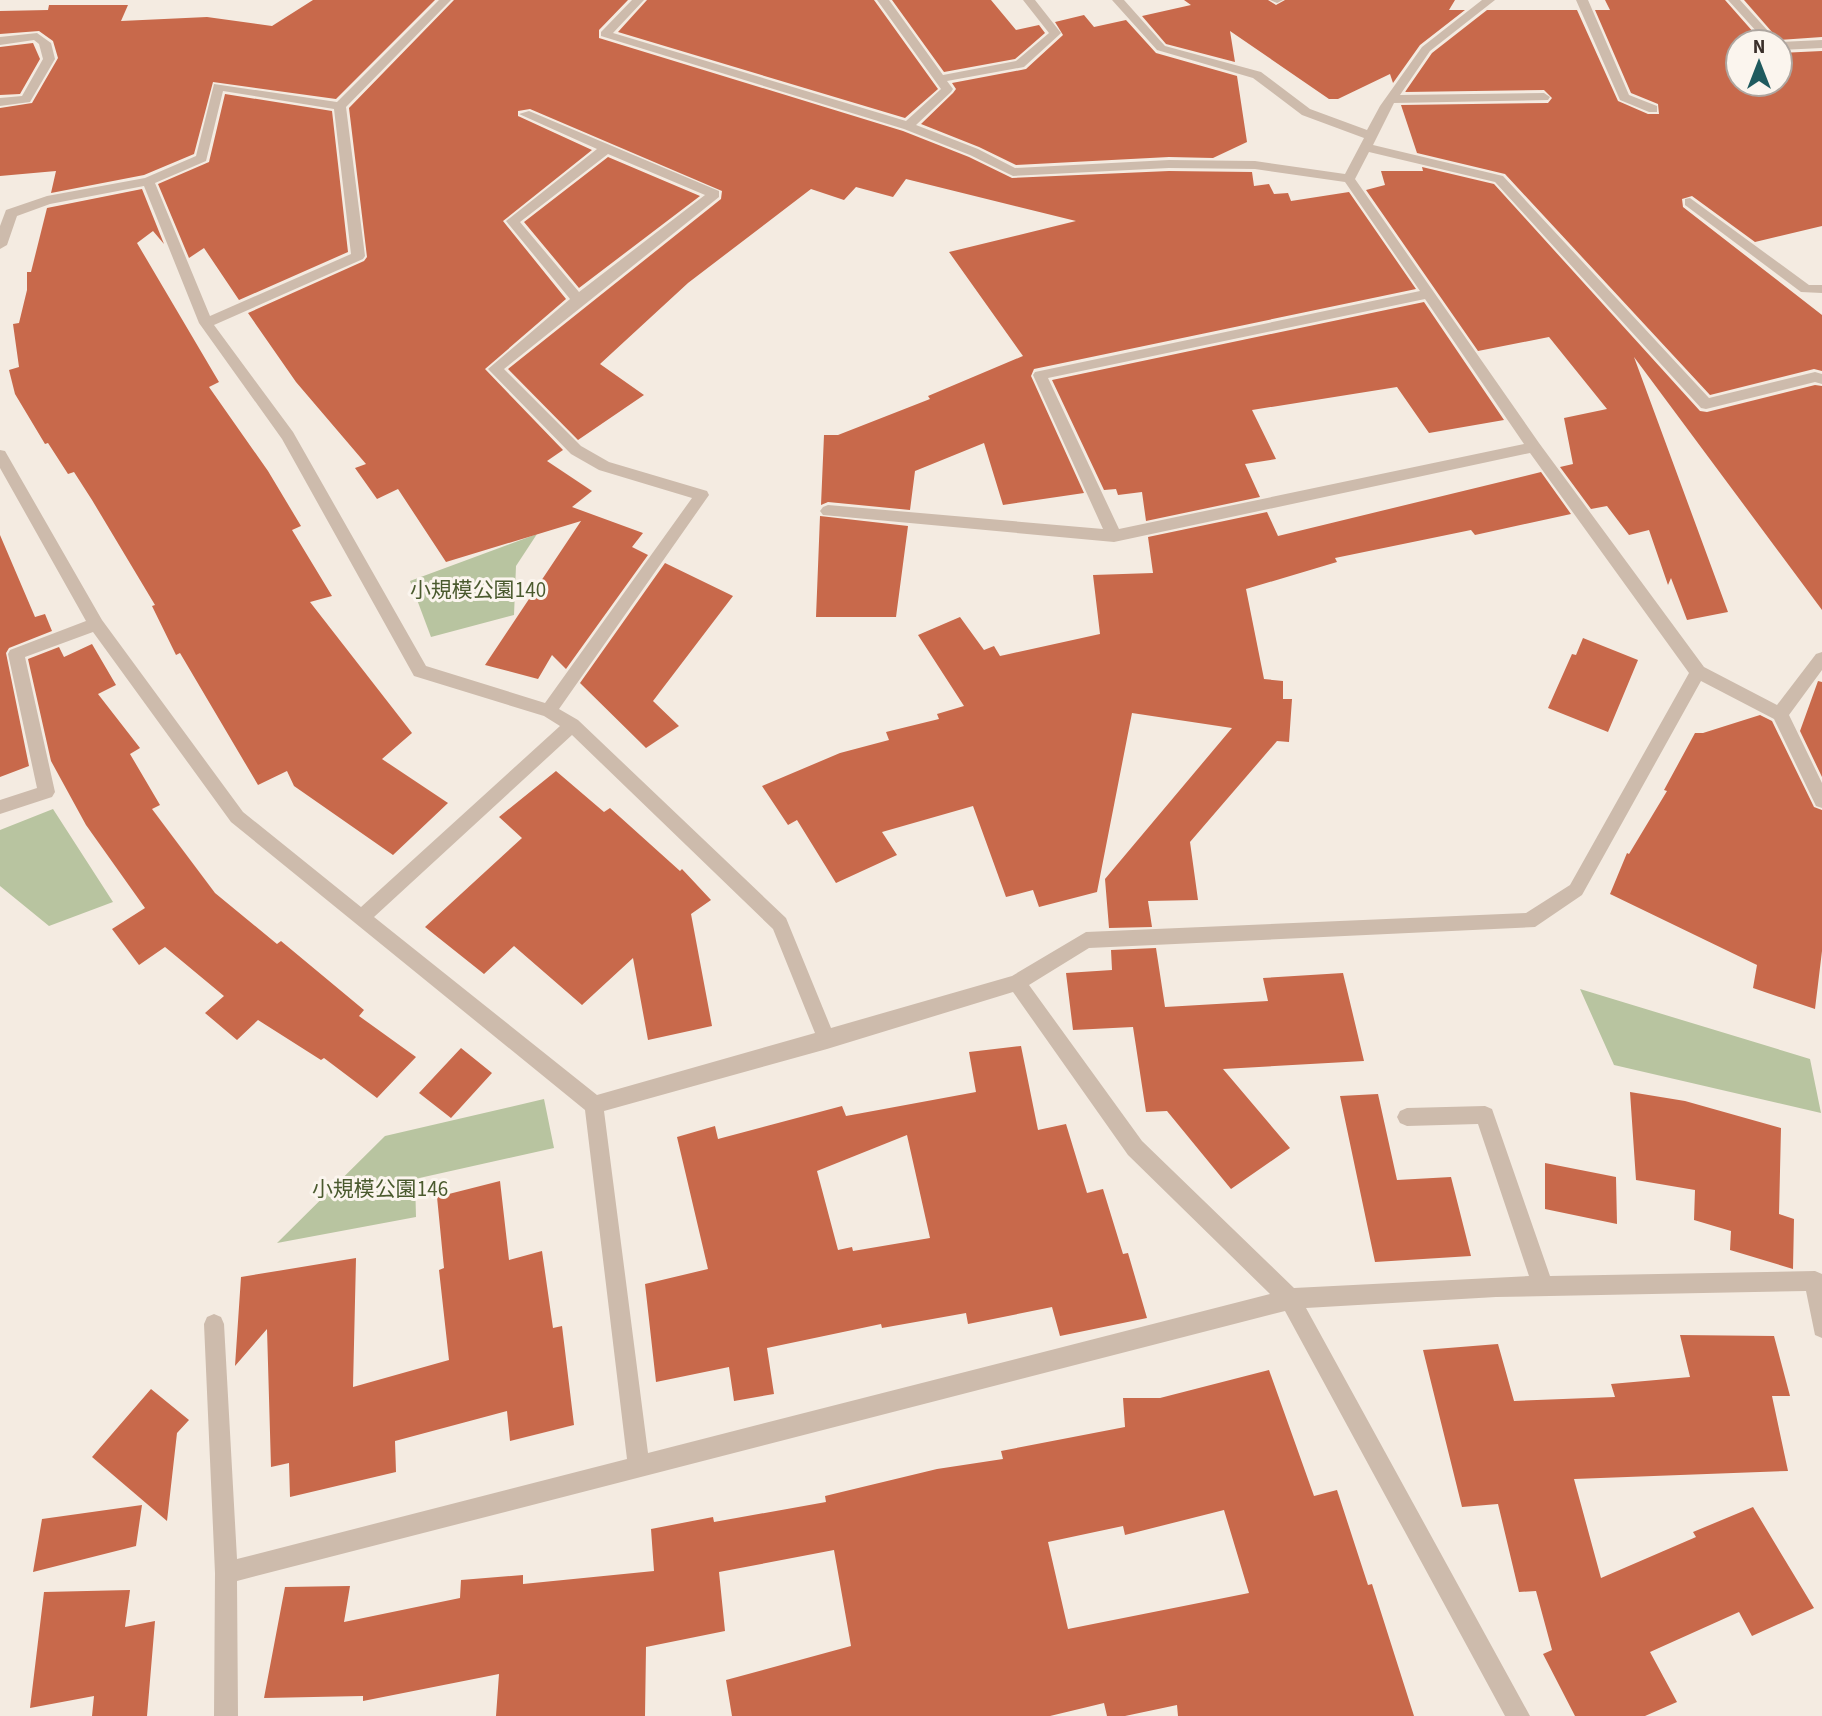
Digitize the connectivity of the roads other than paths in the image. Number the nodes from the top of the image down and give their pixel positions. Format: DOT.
graph roads {
  1 [pos="445,0"];
  2 [pos="638,0"];
  3 [pos="883,0"];
  4 [pos="1029,0"];
  5 [pos="1118,0"];
  6 [pos="1489,0"];
  7 [pos="1582,0"];
  8 [pos="1734,0"];
  9 [pos="1759,28"];
  10 [pos="0,41"];
  11 [pos="1822,44"];
  12 [pos="1794,45"];
  13 [pos="940,79"];
  14 [pos="1544,97"];
  15 [pos="1391,99"];
  16 [pos="0,102"];
  17 [pos="340,106"];
  18 [pos="1653,109"];
  19 [pos="525,114"];
  20 [pos="908,126"];
  21 [pos="1368,142"];
  22 [pos="607,148"];
  23 [pos="1349,179"];
  24 [pos="148,181"];
  25 [pos="1690,202"];
  26 [pos="0,244"];
  27 [pos="1822,289"];
  28 [pos="1428,294"];
  29 [pos="578,300"];
  30 [pos="206,323"];
  31 [pos="1822,379"];
  32 [pos="1534,447"];
  33 [pos="0,455"];
  34 [pos="828,511"];
  35 [pos="1114,536"];
  36 [pos="96,624"];
  37 [pos="1822,658"];
  38 [pos="1698,672"];
  39 [pos="549,710"];
  40 [pos="1780,714"];
  41 [pos="572,725"];
  42 [pos="1822,801"];
  43 [pos="0,807"];
  44 [pos="361,918"];
  45 [pos="1017,983"];
  46 [pos="827,1040"];
  47 [pos="594,1105"];
  48 [pos="1406,1117"];
  49 [pos="1543,1286"];
  50 [pos="1290,1299"];
  51 [pos="214,1324"];
  52 [pos="1822,1328"];
  53 [pos="639,1465"];
  54 [pos="226,1573"];
  55 [pos="226,1716"];
  56 [pos="1518,1716"];
  1 -- 17 [label="street"];
  2 -- 20 [label="street"];
  3 -- 13 [label="street"];
  4 -- 13 [label="street"];
  5 -- 21 [label="street"];
  6 -- 15 [label="street"];
  7 -- 18 [label="street"];
  8 -- 9 [label="street"];
  10 -- 16 [label="street"];
  11 -- 12 [label="street"];
  13 -- 20 [label="street"];
  14 -- 15 [label="street"];
  15 -- 21 [label="street"];
  17 -- 24 [label="street"];
  17 -- 30 [label="street"];
  19 -- 22 [label="street"];
  20 -- 23 [label="street"];
  21 -- 23 [label="street"];
  21 -- 31 [label="street"];
  22 -- 29 [label="street"];
  22 -- 29 [label="street"];
  23 -- 28 [label="street"];
  24 -- 26 [label="street"];
  24 -- 30 [label="street"];
  25 -- 27 [label="street"];
  28 -- 32 [label="street"];
  28 -- 35 [label="street"];
  29 -- 39 [label="street"];
  30 -- 39 [label="street"];
  32 -- 35 [label="street"];
  32 -- 38 [label="street"];
  33 -- 36 [label="street"];
  34 -- 35 [label="street"];
  36 -- 43 [label="street"];
  36 -- 44 [label="street"];
  37 -- 40 [label="street"];
  38 -- 40 [label="street"];
  38 -- 45 [label="street"];
  39 -- 41 [label="street"];
  40 -- 42 [label="street"];
  41 -- 44 [label="street"];
  41 -- 46 [label="street"];
  44 -- 47 [label="street"];
  45 -- 46 [label="street"];
  45 -- 50 [label="street"];
  46 -- 47 [label="street"];
  47 -- 53 [label="street"];
  48 -- 49 [label="street"];
  49 -- 50 [label="street"];
  49 -- 52 [label="street"];
  50 -- 53 [label="street"];
  50 -- 56 [label="street"];
  51 -- 54 [label="street"];
  53 -- 54 [label="street"];
  54 -- 55 [label="street"];
}
